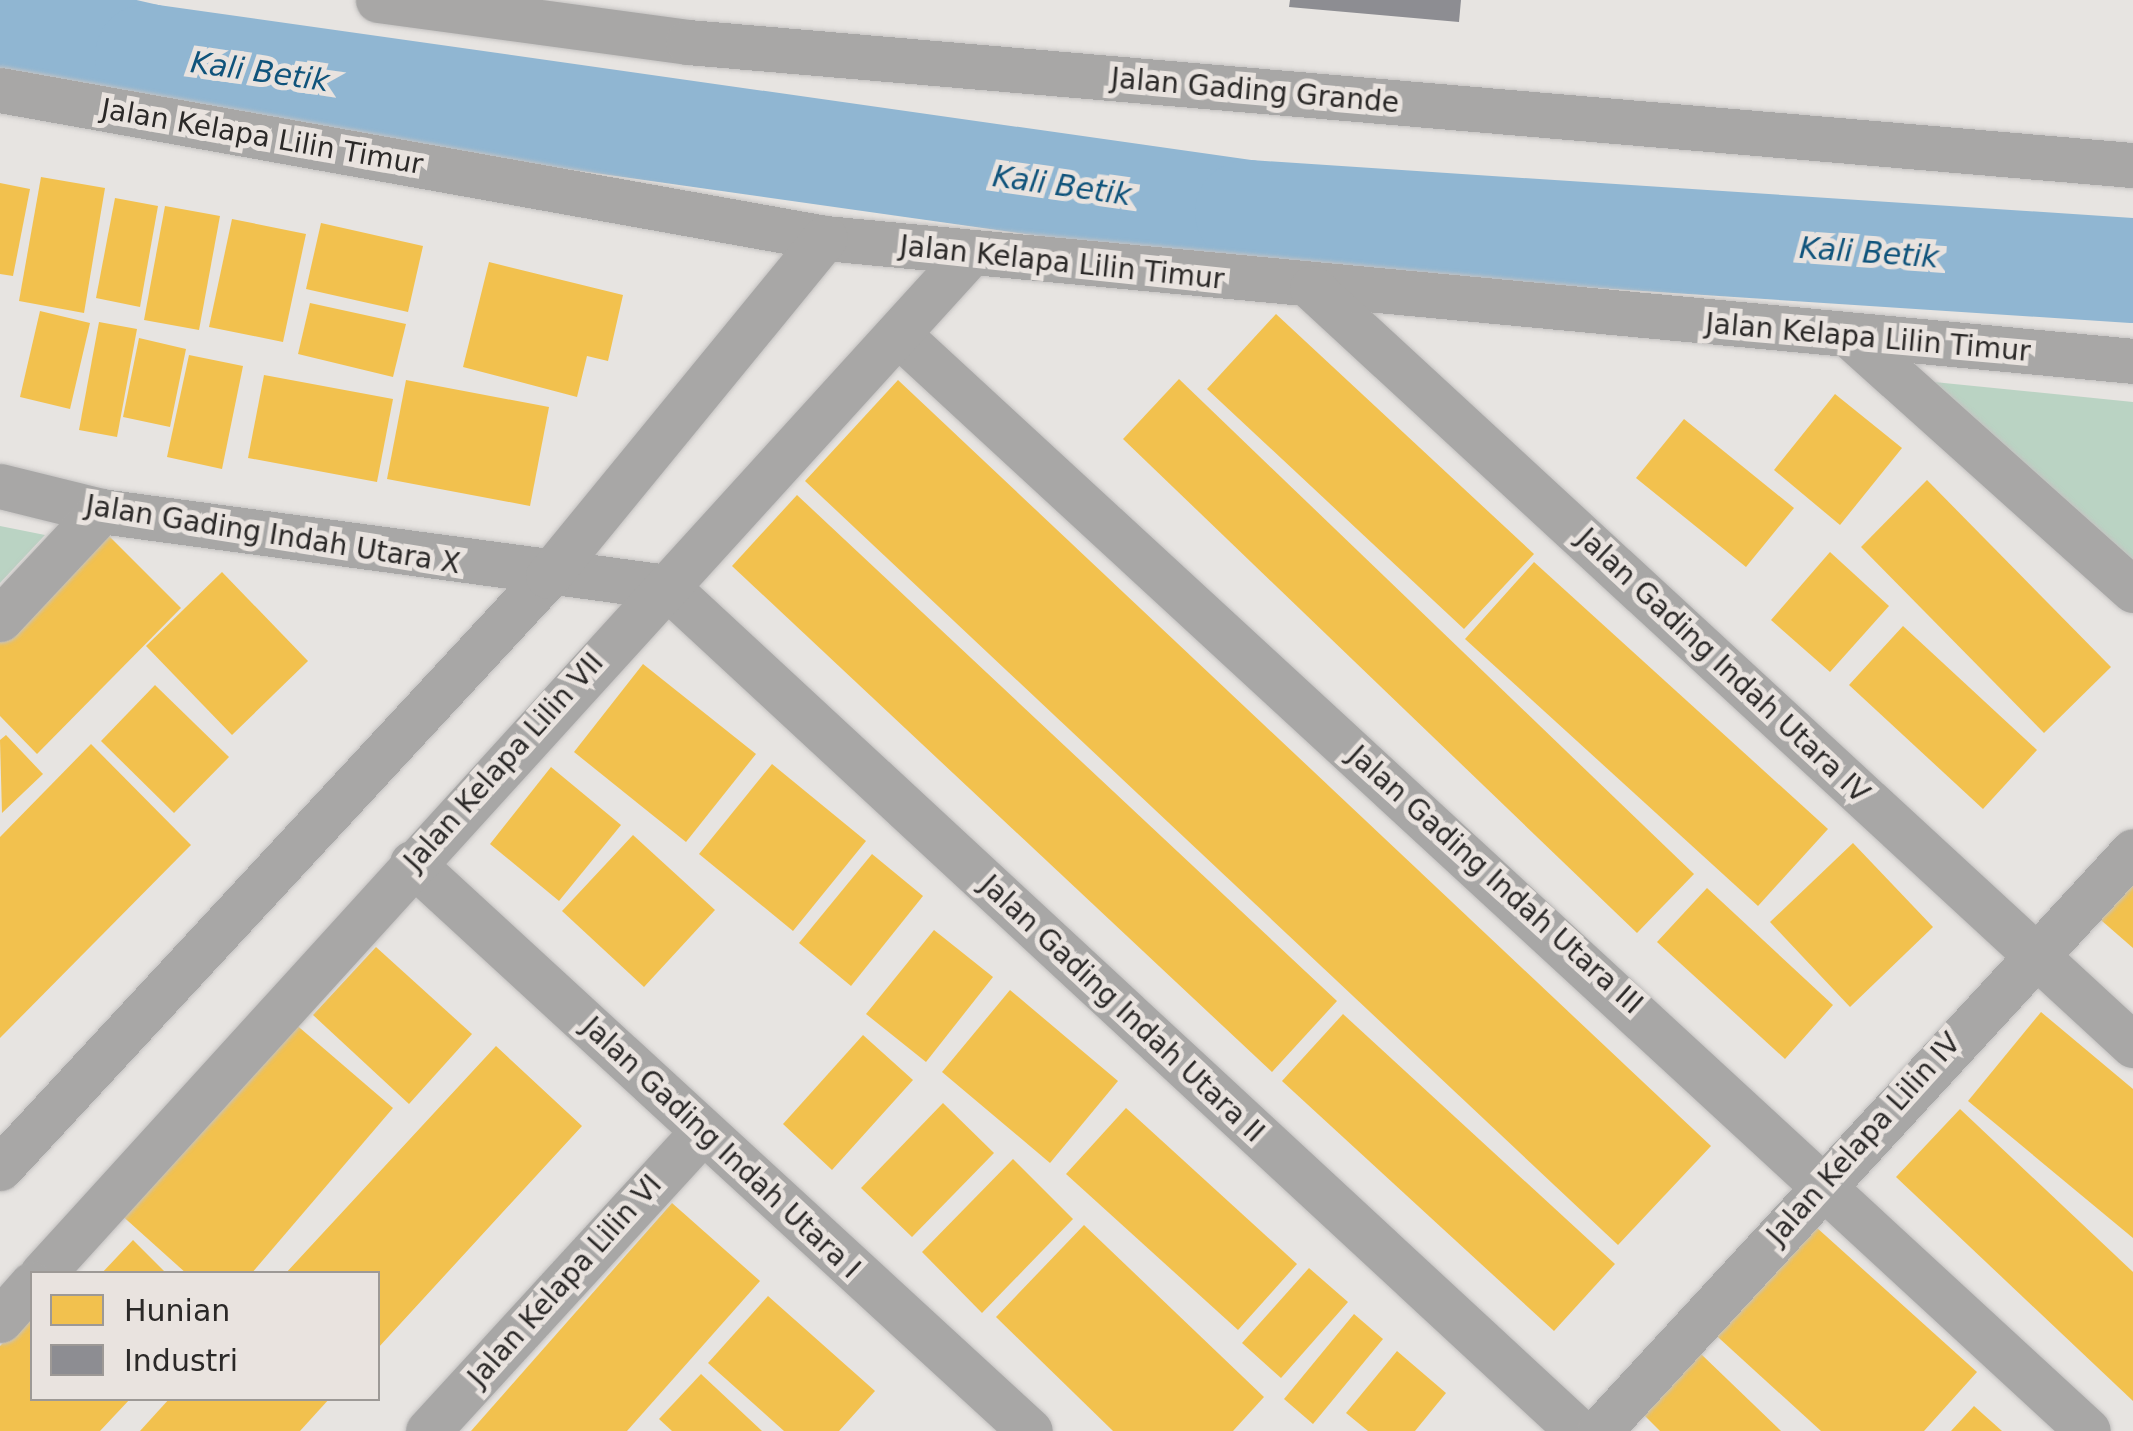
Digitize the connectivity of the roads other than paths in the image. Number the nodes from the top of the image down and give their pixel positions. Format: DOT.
graph roads {
  1 [pos="378,0"];
  2 [pos="0,90"];
  3 [pos="2133,165"];
  4 [pos="826,238"];
  5 [pos="969,255"];
  6 [pos="1312,288"];
  7 [pos="898,334"];
  8 [pos="1851,336"];
  9 [pos="2133,361"];
  10 [pos="0,486"];
  11 [pos="101,511"];
  12 [pos="548,576"];
  13 [pos="667,587"];
  14 [pos="2133,590"];
  15 [pos="0,619"];
  16 [pos="2133,851"];
  17 [pos="412,864"];
  18 [pos="2034,954"];
  19 [pos="2133,1045"];
  20 [pos="702,1132"];
  21 [pos="0,1168"];
  22 [pos="1825,1182"];
  23 [pos="45,1271"];
  24 [pos="30,1286"];
  25 [pos="0,1320"];
  26 [pos="1010,1425"];
  27 [pos="428,1431"];
  28 [pos="1578,1431"];
  29 [pos="1599,1431"];
  30 [pos="2088,1431"];
  1 -- 3 [label="street, Jalan Gading Grande"];
  2 -- 4 [label="street, Jalan Kelapa Lilin Timur"];
  4 -- 5 [label="street, Jalan Kelapa Lilin Timur"];
  4 -- 12 [label="street"];
  5 -- 6 [label="street, Jalan Kelapa Lilin Timur"];
  5 -- 7 [label="street, Jalan Kelapa Lilin VII"];
  6 -- 8 [label="street, Jalan Kelapa Lilin Timur"];
  6 -- 18 [label="street, Jalan Gading Indah Utara IV"];
  7 -- 13 [label="street, Jalan Kelapa Lilin VII"];
  7 -- 22 [label="street, Jalan Gading Indah Utara III"];
  8 -- 9 [label="street, Jalan Kelapa Lilin Timur"];
  8 -- 14 [label="street"];
  10 -- 11 [label="street, Jalan Gading Indah Utara X"];
  11 -- 12 [label="street, Jalan Gading Indah Utara X"];
  11 -- 15 [label="street"];
  12 -- 13 [label="street, Jalan Gading Indah Utara X"];
  12 -- 21 [label="street"];
  13 -- 17 [label="street, Jalan Kelapa Lilin VII"];
  13 -- 28 [label="street, Jalan Gading Indah Utara II"];
  16 -- 18 [label="street, Jalan Kelapa Lilin IV"];
  17 -- 20 [label="street, Jalan Gading Indah Utara I"];
  17 -- 23 [label="street, Jalan Kelapa Lilin VII"];
  18 -- 19 [label="street, Jalan Gading Indah Utara IV"];
  18 -- 22 [label="street, Jalan Kelapa Lilin IV"];
  20 -- 26 [label="street, Jalan Gading Indah Utara I"];
  20 -- 27 [label="street, Jalan Kelapa Lilin VI"];
  22 -- 29 [label="street, Jalan Kelapa Lilin IV"];
  22 -- 30 [label="street, Jalan Gading Indah Utara III"];
  24 -- 25 [label="street"];
}
